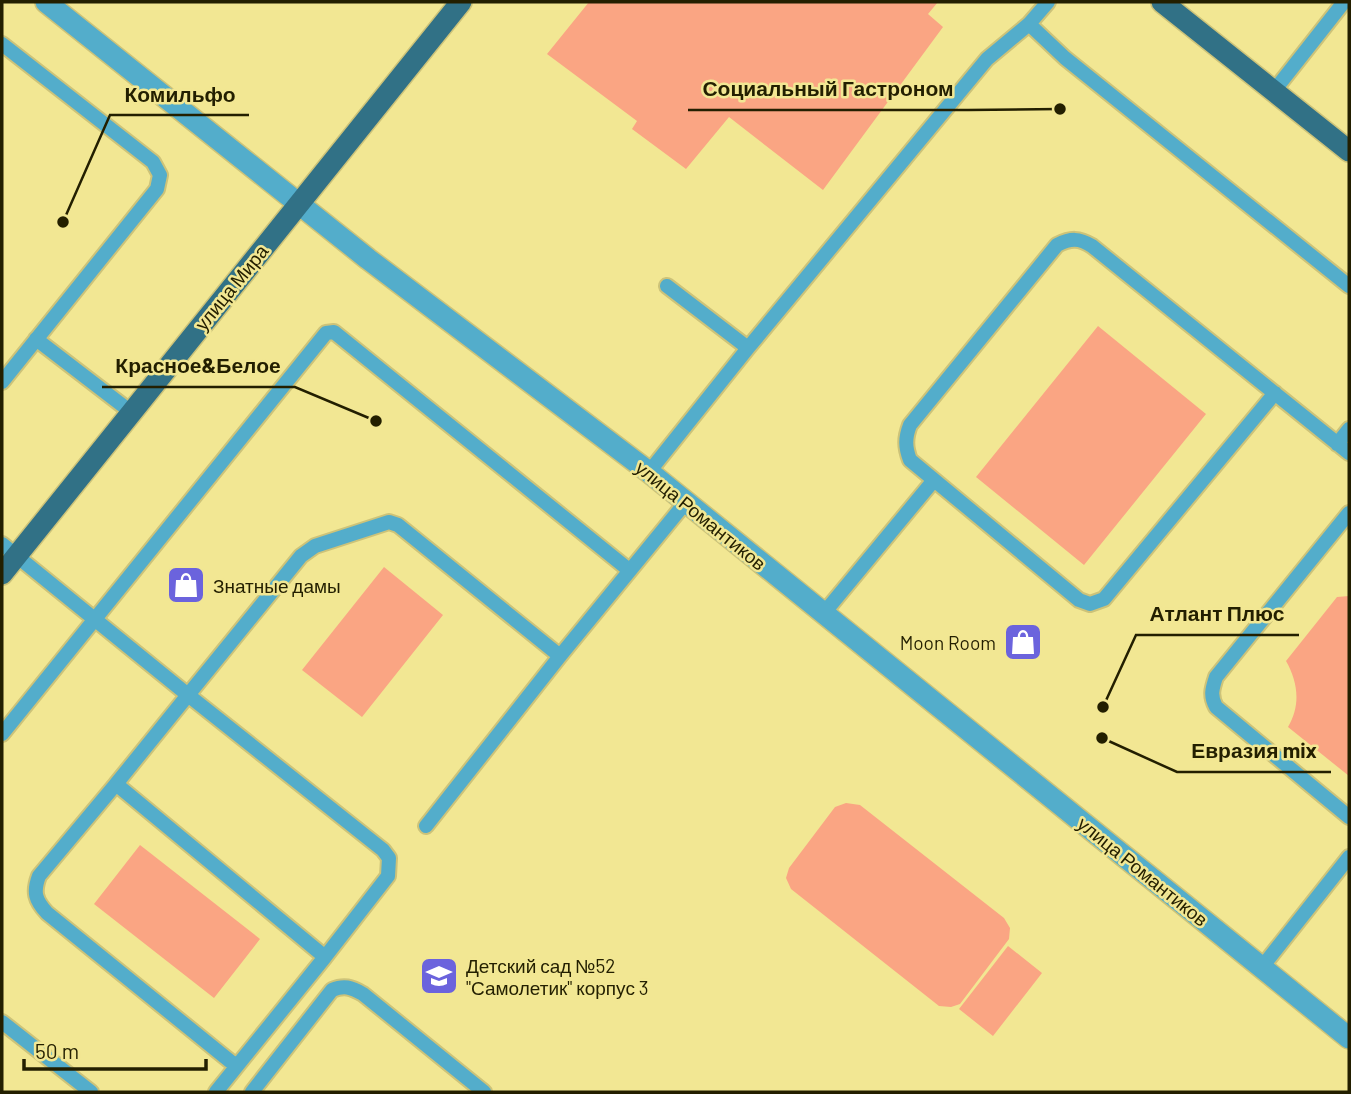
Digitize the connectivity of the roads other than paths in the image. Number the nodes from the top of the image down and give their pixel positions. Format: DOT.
graph roads {
  1 [pos="46,2"];
  2 [pos="461,2"];
  3 [pos="1048,2"];
  4 [pos="1162,2"];
  5 [pos="1344,2"];
  6 [pos="1029,24"];
  7 [pos="2,44"];
  8 [pos="1274,90"];
  9 [pos="1349,151"];
  10 [pos="299,202"];
  11 [pos="667,286"];
  12 [pos="1349,286"];
  13 [pos="36,339"];
  14 [pos="748,348"];
  15 [pos="2,382"];
  16 [pos="1275,393"];
  17 [pos="131,412"];
  18 [pos="1349,429"];
  19 [pos="1343,449"];
  20 [pos="649,472"];
  21 [pos="934,480"];
  22 [pos="686,502"];
  23 [pos="1349,513"];
  24 [pos="9,550"];
  25 [pos="629,570"];
  26 [pos="2,574"];
  27 [pos="824,614"];
  28 [pos="93,619"];
  29 [pos="560,656"];
  30 [pos="188,695"];
  31 [pos="2,734"];
  32 [pos="116,784"];
  33 [pos="1349,817"];
  34 [pos="426,826"];
  35 [pos="1349,857"];
  36 [pos="325,957"];
  37 [pos="1262,967"];
  38 [pos="2,1022"];
  39 [pos="1349,1038"];
  40 [pos="236,1066"];
  41 [pos="91,1092"];
  42 [pos="216,1092"];
  43 [pos="252,1092"];
  44 [pos="484,1092"];
  1 -- 10 [label="street, улица Романтиков"];
  2 -- 10 [label="main road, улица Мира"];
  3 -- 6 [label="lane"];
  4 -- 8 [label="main road"];
  5 -- 8 [label="lane"];
  6 -- 12 [label="lane"];
  6 -- 14 [label="lane"];
  7 -- 13 [label="lane"];
  8 -- 9 [label="main road"];
  10 -- 17 [label="main road, улица Мира"];
  10 -- 20 [label="street, улица Романтиков"];
  11 -- 14 [label="lane"];
  13 -- 15 [label="lane"];
  13 -- 17 [label="lane"];
  14 -- 20 [label="lane"];
  16 -- 19 [label="lane"];
  16 -- 21 [label="lane"];
  16 -- 21 [label="lane"];
  17 -- 24 [label="main road, улица Мира"];
  18 -- 19 [label="lane"];
  20 -- 22 [label="street, улица Романтиков"];
  21 -- 27 [label="lane"];
  22 -- 25 [label="lane"];
  22 -- 27 [label="street, улица Романтиков"];
  23 -- 33 [label="lane"];
  24 -- 26 [label="main road, улица Мира"];
  24 -- 28 [label="lane"];
  25 -- 28 [label="lane"];
  25 -- 29 [label="lane"];
  27 -- 37 [label="street, улица Романтиков"];
  28 -- 30 [label="lane"];
  28 -- 31 [label="lane"];
  29 -- 30 [label="lane"];
  29 -- 34 [label="lane"];
  30 -- 32 [label="lane"];
  30 -- 36 [label="lane"];
  32 -- 36 [label="lane"];
  32 -- 40 [label="lane"];
  35 -- 37 [label="lane"];
  36 -- 40 [label="lane"];
  37 -- 39 [label="street, улица Романтиков"];
  38 -- 41 [label="lane"];
  40 -- 42 [label="lane"];
  43 -- 44 [label="lane"];
}
